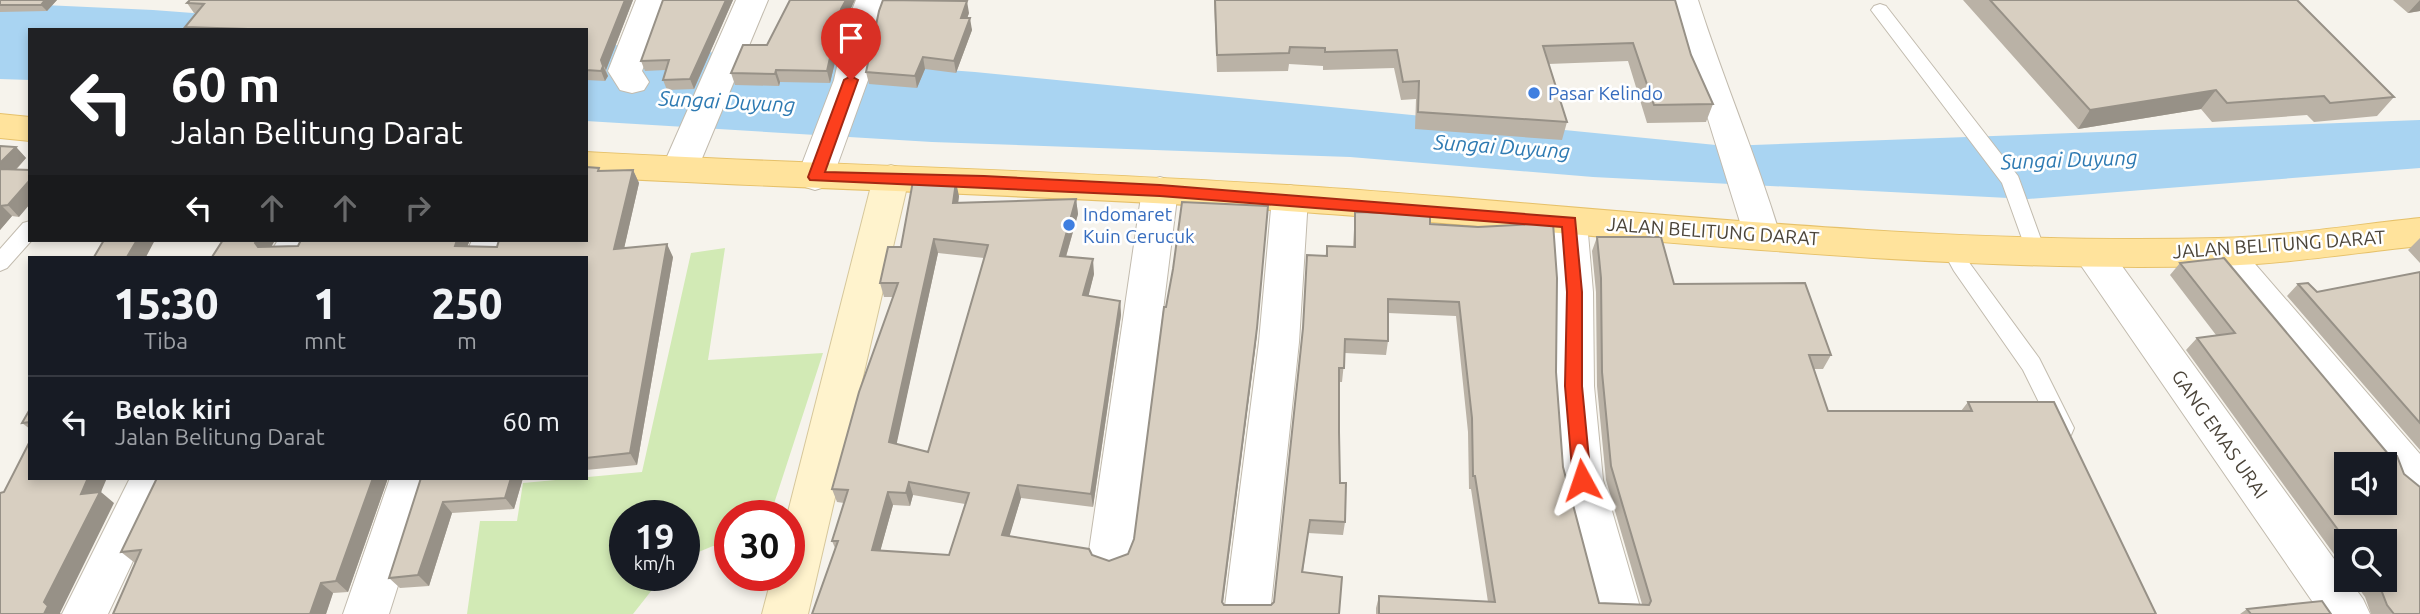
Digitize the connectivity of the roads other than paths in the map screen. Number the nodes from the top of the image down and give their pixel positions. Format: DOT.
graph roads {
  1 [pos="652,0"];
  2 [pos="752,0"];
  3 [pos="872,0"];
  4 [pos="1682,0"];
  5 [pos="1880,10"];
  6 [pos="632,82"];
  7 [pos="0,126"];
  8 [pos="28,129"];
  9 [pos="685,157"];
  10 [pos="588,164"];
  11 [pos="816,177"];
  12 [pos="891,178"];
  13 [pos="1160,190"];
  14 [pos="1290,198"];
  15 [pos="1569,222"];
  16 [pos="28,230"];
  17 [pos="2420,232"];
  18 [pos="1762,235"];
  19 [pos="1952,249"];
  20 [pos="2222,252"];
  21 [pos="2036,253"];
  22 [pos="2093,254"];
  23 [pos="0,263"];
  24 [pos="2074,452"];
  25 [pos="150,480"];
  26 [pos="410,480"];
  27 [pos="2420,484"];
  28 [pos="1111,551"];
  29 [pos="85,614"];
  30 [pos="366,614"];
  31 [pos="785,614"];
  32 [pos="1247,614"];
  33 [pos="1619,614"];
  34 [pos="2347,614"];
  1 -- 6 [label="street"];
  2 -- 9 [label="street"];
  3 -- 11 [label="street"];
  4 -- 18 [label="street"];
  5 -- 21 [label="lane"];
  7 -- 8 [label="main road"];
  9 -- 10 [label="main road, JALAN BELITUNG DARAT"];
  9 -- 11 [label="main road, JALAN BELITUNG DARAT"];
  11 -- 12 [label="main road, JALAN BELITUNG DARAT"];
  12 -- 13 [label="main road, JALAN BELITUNG DARAT"];
  12 -- 31 [label="main road"];
  13 -- 14 [label="main road, JALAN BELITUNG DARAT"];
  13 -- 28 [label="street"];
  14 -- 15 [label="main road, JALAN BELITUNG DARAT"];
  14 -- 32 [label="street"];
  15 -- 18 [label="main road, JALAN BELITUNG DARAT"];
  15 -- 33 [label="street"];
  16 -- 23 [label="lane"];
  17 -- 20 [label="main road, JALAN BELITUNG DARAT"];
  18 -- 19 [label="main road, JALAN BELITUNG DARAT"];
  19 -- 21 [label="main road, JALAN BELITUNG DARAT"];
  19 -- 24 [label="lane"];
  20 -- 22 [label="main road, JALAN BELITUNG DARAT"];
  20 -- 27 [label="street"];
  21 -- 22 [label="main road, JALAN BELITUNG DARAT"];
  22 -- 34 [label="street, GANG EMAS URAI"];
  25 -- 29 [label="street"];
  26 -- 30 [label="street"];
}
